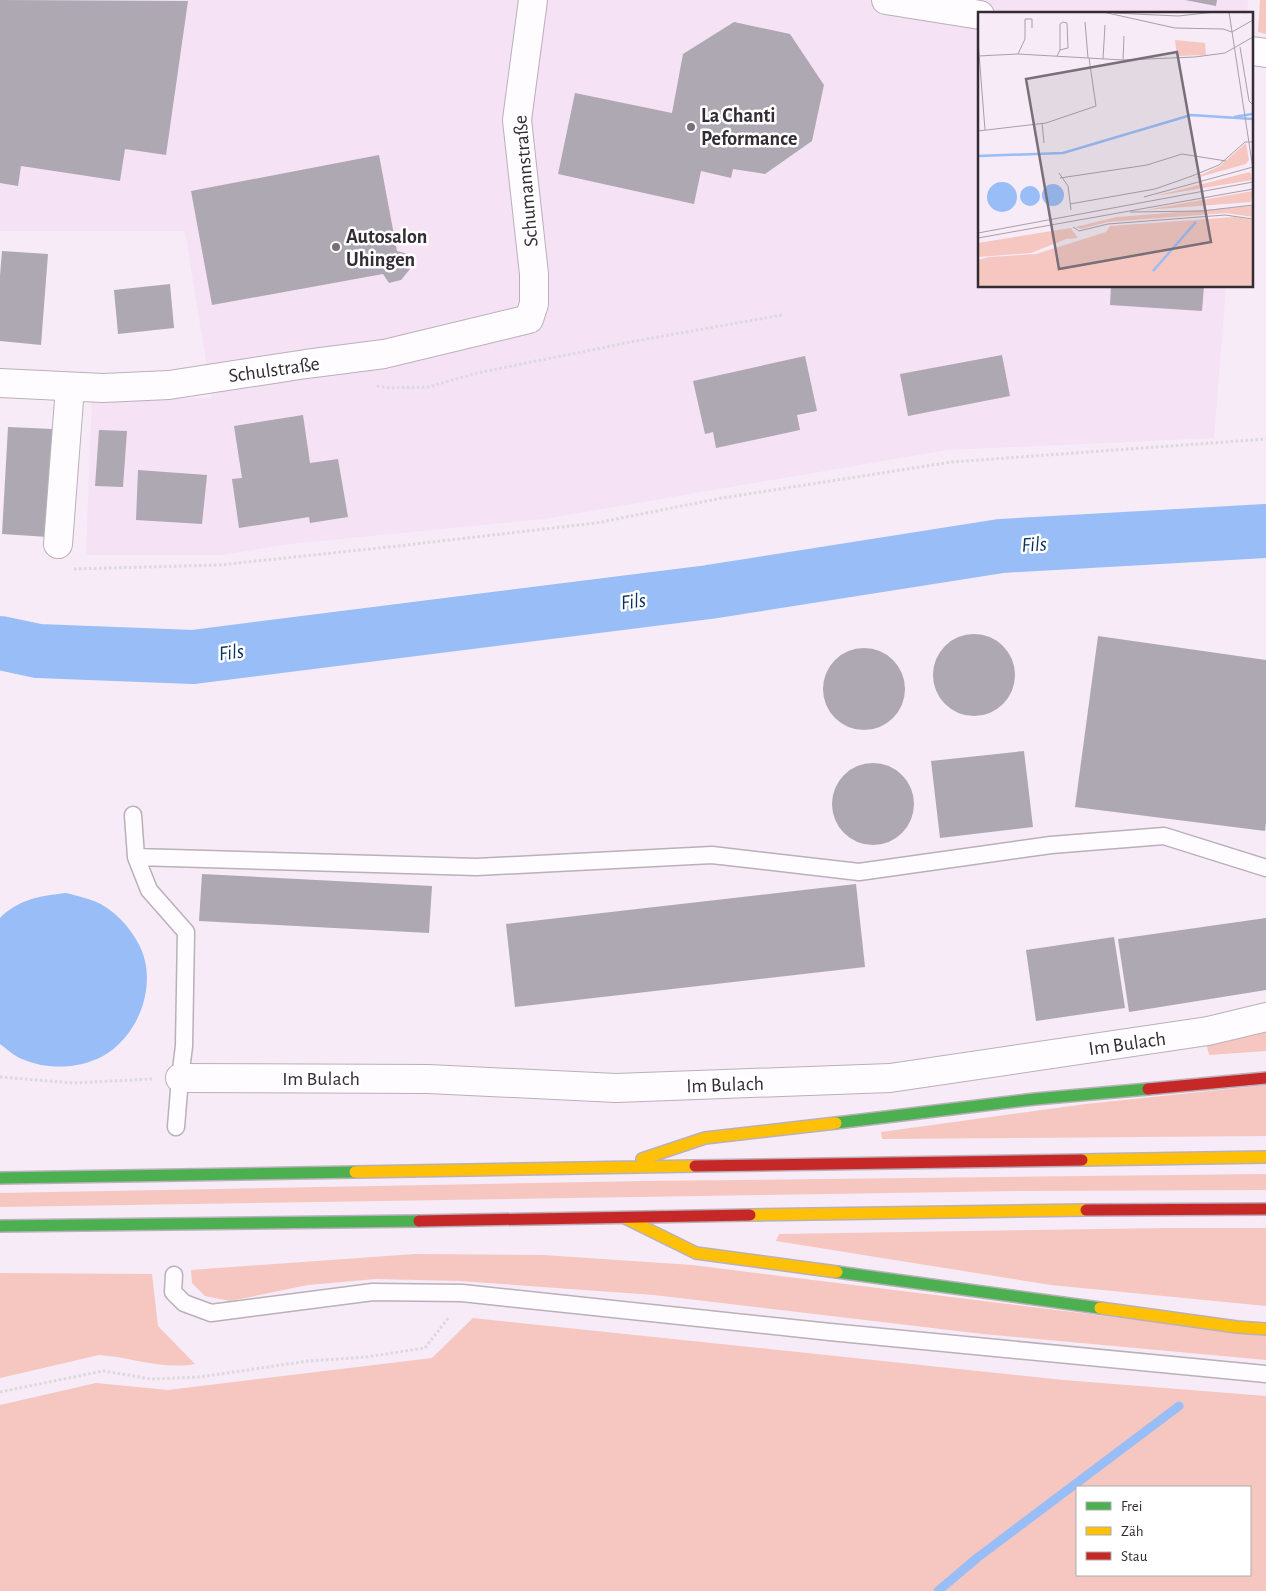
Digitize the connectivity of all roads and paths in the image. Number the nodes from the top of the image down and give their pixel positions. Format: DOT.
graph roads {
  1 [pos="533,0"];
  2 [pos="886,0"];
  3 [pos="978,15"];
  4 [pos="534,304"];
  5 [pos="782,315"];
  6 [pos="0,383"];
  7 [pos="374,385"];
  8 [pos="70,386"];
  9 [pos="1266,439"];
  10 [pos="58,544"];
  11 [pos="134,815"];
  12 [pos="136,857"];
  13 [pos="1266,868"];
  14 [pos="1266,1017"];
  15 [pos="0,1076"];
  16 [pos="180,1078"];
  17 [pos="1266,1078"];
  18 [pos="176,1128"];
  19 [pos="1266,1157"];
  20 [pos="618,1167"];
  21 [pos="0,1178"];
  22 [pos="1266,1209"];
  23 [pos="622,1216"];
  24 [pos="0,1226"];
  25 [pos="174,1275"];
  26 [pos="462,1294"];
  27 [pos="1266,1329"];
  28 [pos="1266,1374"];
  29 [pos="0,1392"];
  1 -- 4 [label="street, Schumannstraße"];
  2 -- 3 [label="street"];
  4 -- 8 [label="street, Schulstraße"];
  5 -- 7 [label="path"];
  6 -- 8 [label="street, Schulstraße"];
  8 -- 10 [label="street"];
  9 -- 10 [label="path"];
  11 -- 12 [label="lane"];
  12 -- 13 [label="lane"];
  12 -- 16 [label="lane"];
  14 -- 16 [label="street, Im Bulach"];
  15 -- 16 [label="path"];
  16 -- 18 [label="lane"];
  17 -- 20 [label="highway"];
  19 -- 20 [label="highway"];
  20 -- 21 [label="highway"];
  22 -- 23 [label="highway"];
  23 -- 24 [label="highway"];
  23 -- 27 [label="highway"];
  25 -- 26 [label="lane"];
  26 -- 28 [label="lane"];
  26 -- 29 [label="path"];
}
